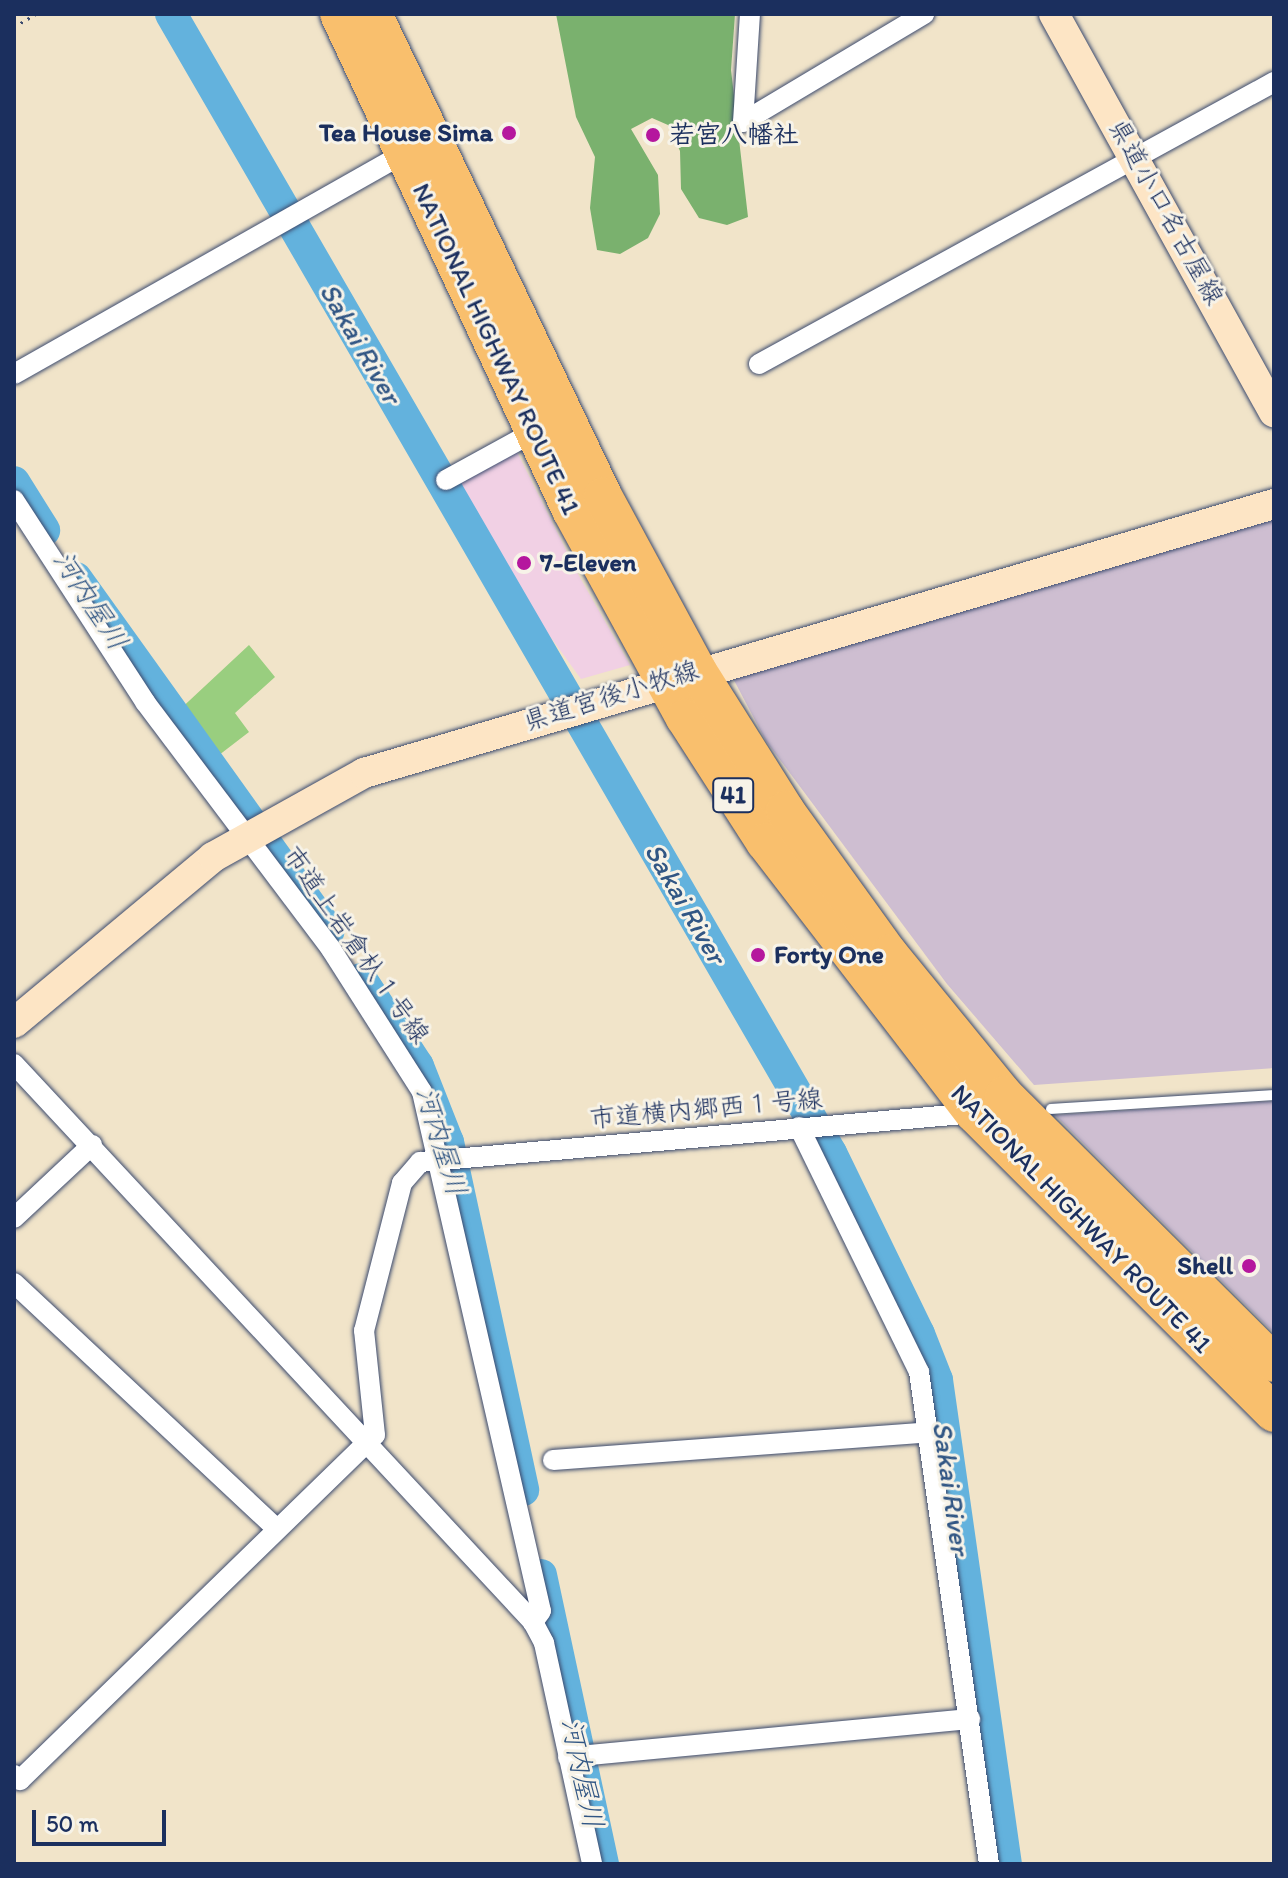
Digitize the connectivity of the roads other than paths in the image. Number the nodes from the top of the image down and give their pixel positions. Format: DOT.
graph roads {
  1 [pos="339,14"];
  2 [pos="373,14"];
  3 [pos="750,14"];
  4 [pos="924,14"];
  5 [pos="1054,14"];
  6 [pos="1274,82"];
  7 [pos="404,153"];
  8 [pos="1136,156"];
  9 [pos="759,364"];
  10 [pos="14,374"];
  11 [pos="1274,412"];
  12 [pos="532,433"];
  13 [pos="446,480"];
  14 [pos="14,500"];
  15 [pos="1274,504"];
  16 [pos="680,676"];
  17 [pos="247,835"];
  18 [pos="14,1023"];
  19 [pos="14,1064"];
  20 [pos="1274,1095"];
  21 [pos="1051,1109"];
  22 [pos="974,1113"];
  23 [pos="799,1127"];
  24 [pos="92,1145"];
  25 [pos="442,1156"];
  26 [pos="14,1218"];
  27 [pos="14,1283"];
  28 [pos="1274,1363"];
  29 [pos="1274,1413"];
  30 [pos="930,1432"];
  31 [pos="367,1443"];
  32 [pos="553,1460"];
  33 [pos="276,1528"];
  34 [pos="533,1622"];
  35 [pos="970,1719"];
  36 [pos="568,1757"];
  37 [pos="14,1775"];
  38 [pos="592,1864"];
  39 [pos="989,1864"];
  1 -- 7 [label="highway, NATIONAL HIGHWAY ROUTE 41 / 41"];
  2 -- 16 [label="highway, NATIONAL HIGHWAY ROUTE 41 / 41"];
  3 -- 4 [label="street"];
  5 -- 8 [label="main road, 県道小口名古屋線"];
  6 -- 8 [label="street"];
  7 -- 10 [label="street"];
  7 -- 12 [label="highway, NATIONAL HIGHWAY ROUTE 41 / 41"];
  8 -- 9 [label="street"];
  8 -- 11 [label="main road, 県道小口名古屋線"];
  12 -- 13 [label="street"];
  12 -- 16 [label="highway, NATIONAL HIGHWAY ROUTE 41 / 41"];
  14 -- 17 [label="street, 市道上岩倉杁１号線"];
  15 -- 16 [label="main road, 県道宮後小牧線"];
  16 -- 17 [label="main road, 県道宮後小牧線"];
  16 -- 22 [label="highway, NATIONAL HIGHWAY ROUTE 41 / 41"];
  16 -- 28 [label="highway, NATIONAL HIGHWAY ROUTE 41 / 41"];
  17 -- 18 [label="main road, 県道宮後小牧線"];
  17 -- 25 [label="street, 市道上岩倉杁１号線"];
  19 -- 24 [label="street"];
  20 -- 21 [label="lane"];
  22 -- 23 [label="street, 市道横内郷西１号線"];
  22 -- 29 [label="highway, NATIONAL HIGHWAY ROUTE 41 / 41"];
  23 -- 25 [label="street, 市道横内郷西１号線"];
  23 -- 30 [label="street"];
  24 -- 26 [label="street"];
  24 -- 31 [label="street"];
  25 -- 31 [label="street"];
  25 -- 34 [label="street, 市道上岩倉杁１号線"];
  27 -- 33 [label="street"];
  30 -- 32 [label="street"];
  30 -- 35 [label="street"];
  31 -- 33 [label="street"];
  31 -- 34 [label="street"];
  33 -- 37 [label="street"];
  34 -- 36 [label="street"];
  35 -- 36 [label="street"];
  35 -- 39 [label="street"];
  36 -- 38 [label="street"];
}
